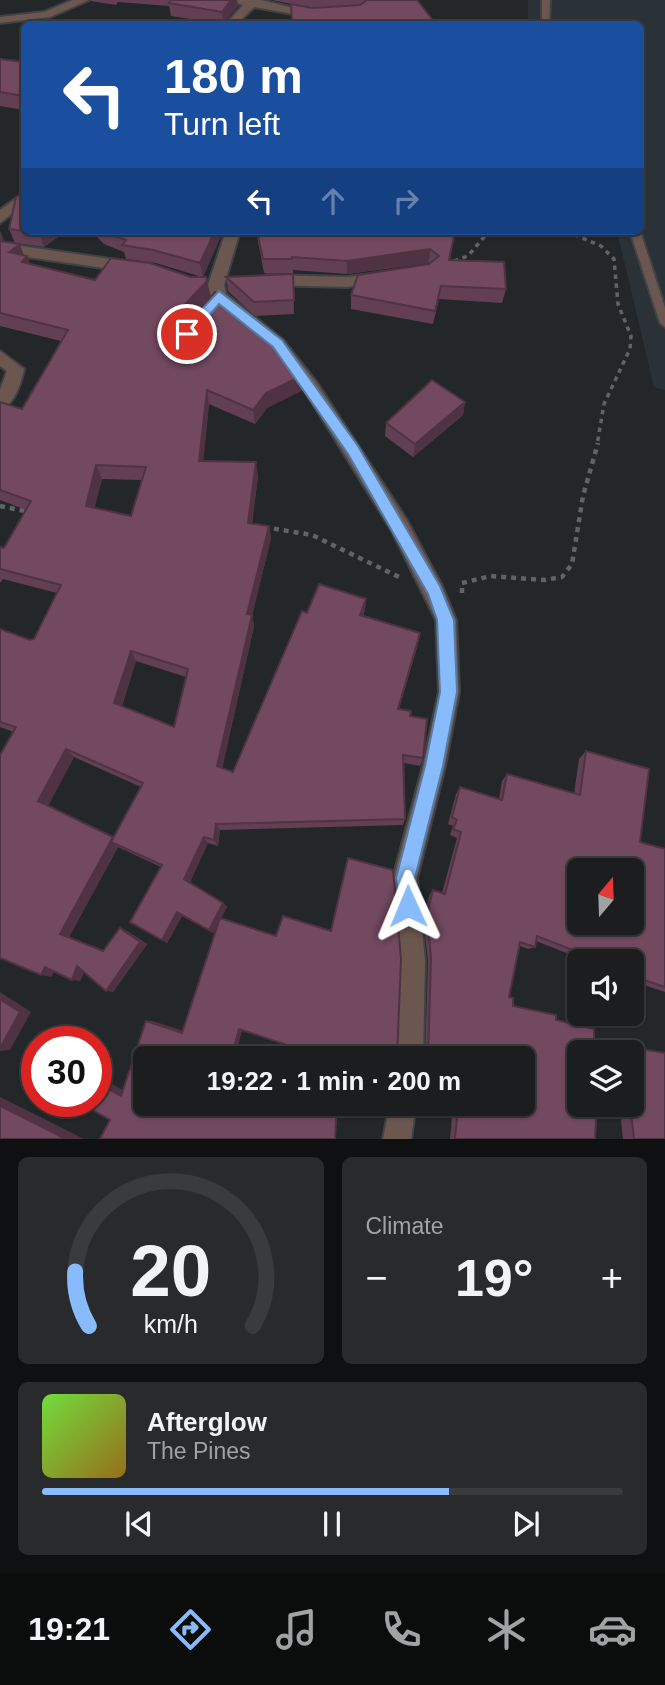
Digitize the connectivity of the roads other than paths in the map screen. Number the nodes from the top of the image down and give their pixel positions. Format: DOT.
graph roads {
  1 [pos="83,0"];
  2 [pos="232,0"];
  3 [pos="546,0"];
  4 [pos="253,2"];
  5 [pos="334,15"];
  6 [pos="0,20"];
  7 [pos="237,21"];
  8 [pos="546,21"];
  9 [pos="21,200"];
  10 [pos="0,218"];
  11 [pos="232,235"];
  12 [pos="636,235"];
  13 [pos="0,248"];
  14 [pos="142,269"];
  15 [pos="392,277"];
  16 [pos="212,292"];
  17 [pos="665,323"];
  18 [pos="0,356"];
  19 [pos="0,402"];
  20 [pos="410,1046"];
  21 [pos="400,1116"];
  22 [pos="397,1139"];
  1 -- 6 [label="street"];
  2 -- 4 [label="street"];
  3 -- 8 [label="lane"];
  4 -- 5 [label="street"];
  4 -- 7 [label="street"];
  9 -- 10 [label="street"];
  11 -- 16 [label="street"];
  12 -- 17 [label="lane"];
  13 -- 14 [label="street"];
  15 -- 16 [label="street"];
  16 -- 20 [label="street"];
  18 -- 19 [label="street"];
  21 -- 22 [label="street"];
}
